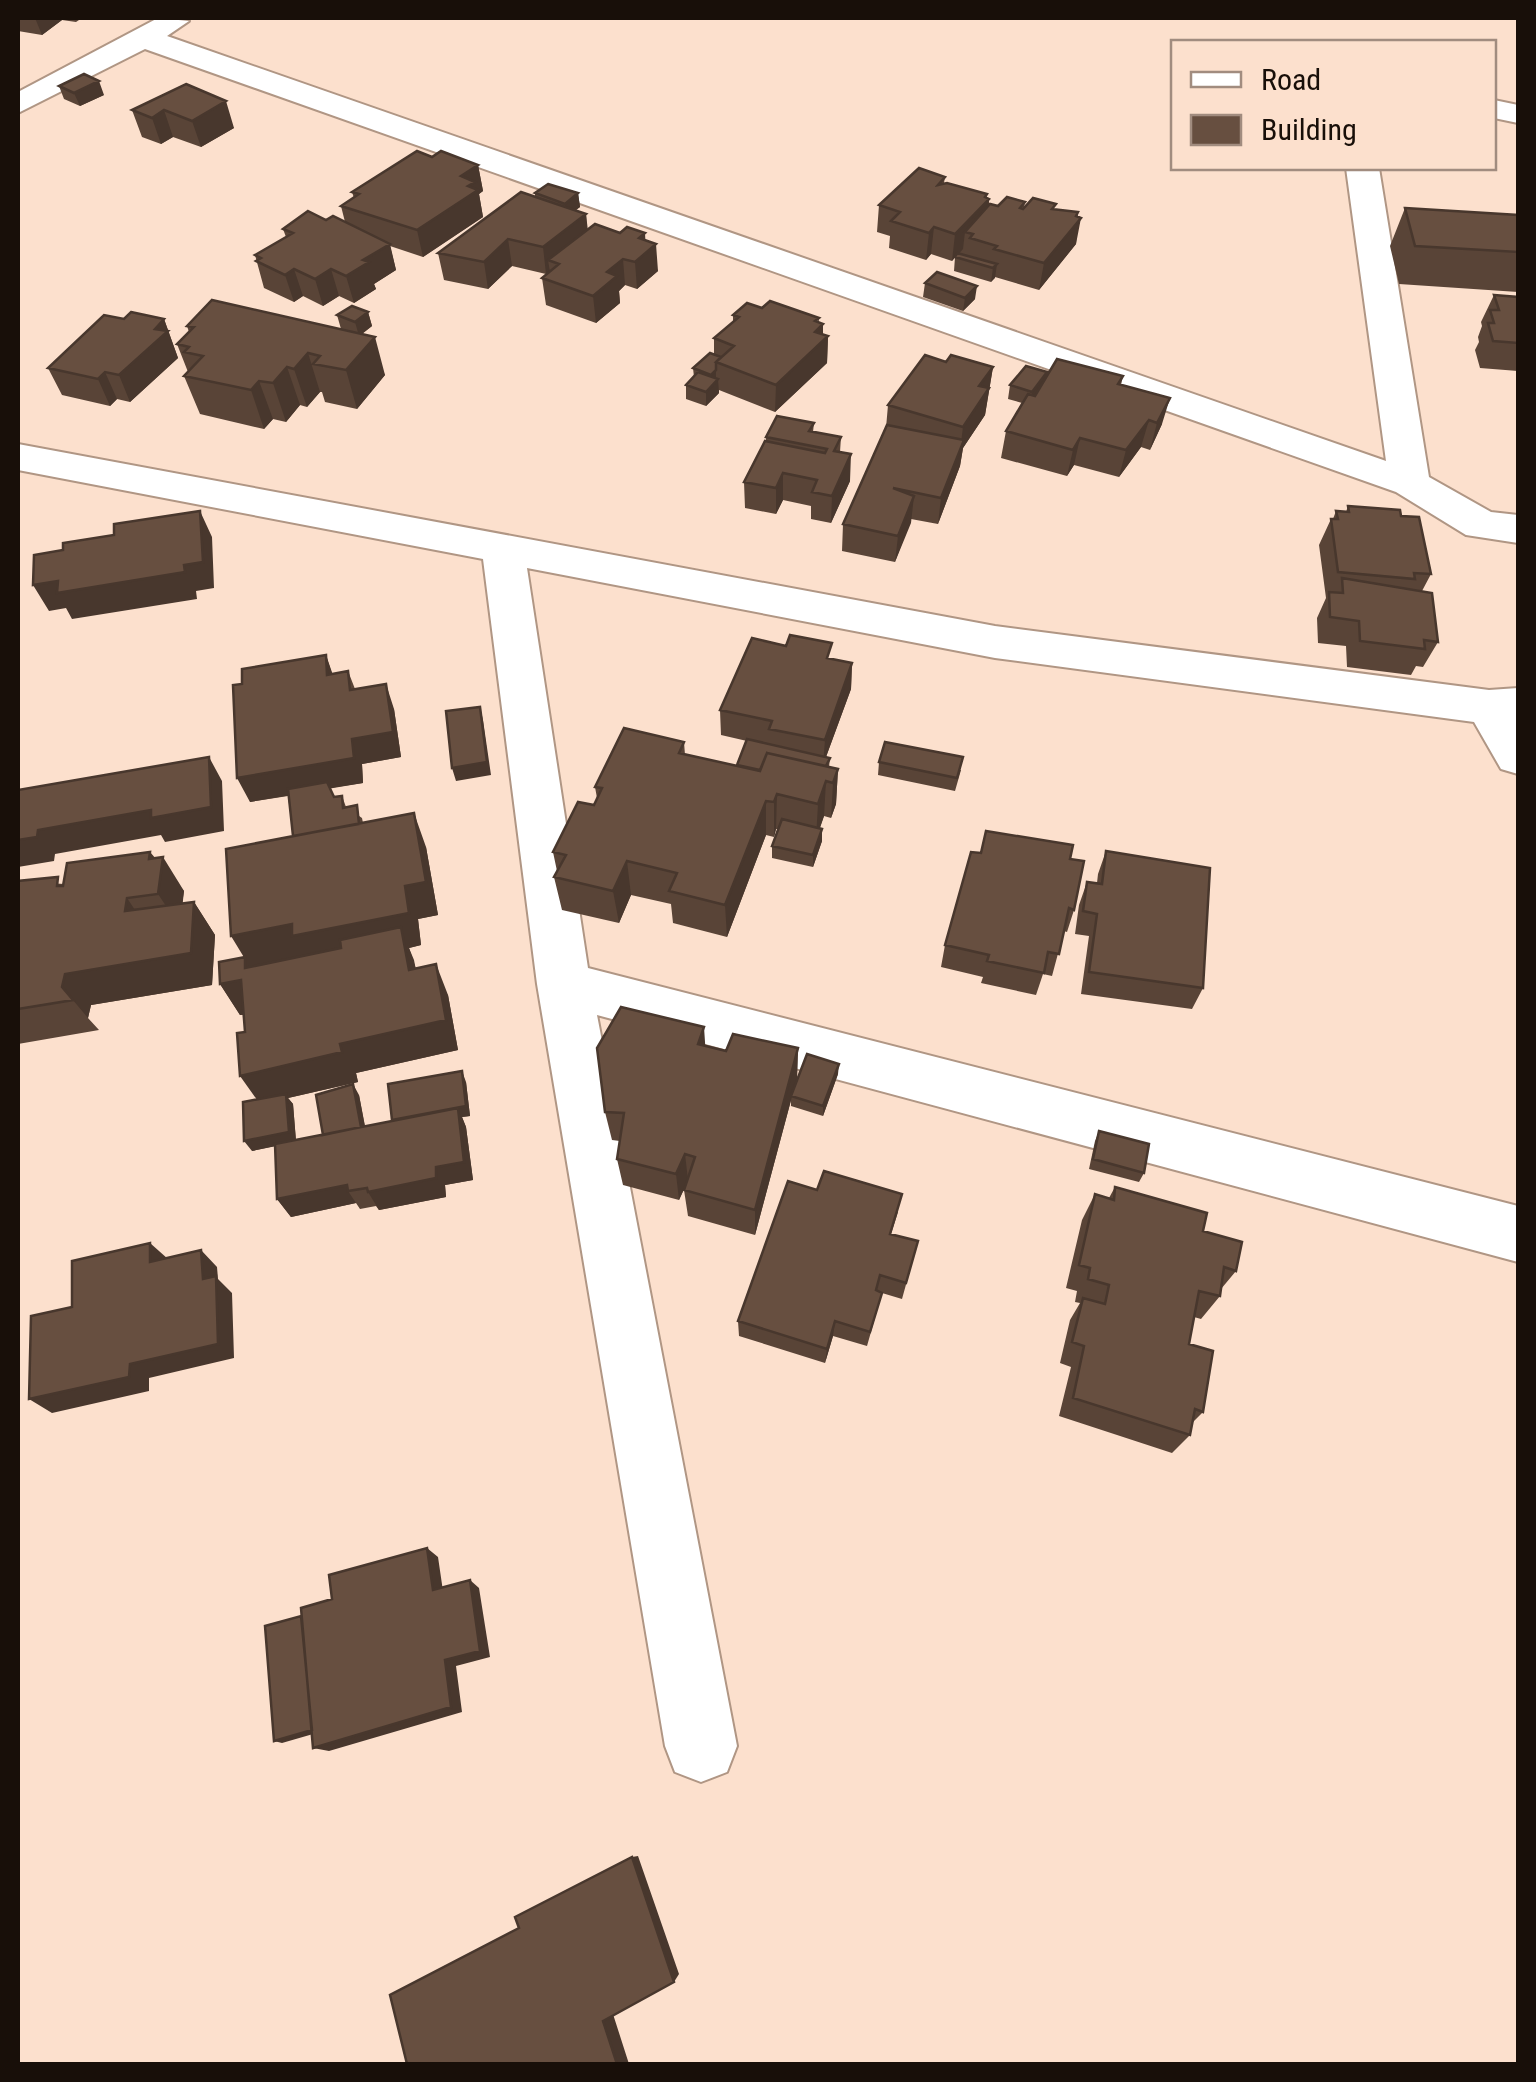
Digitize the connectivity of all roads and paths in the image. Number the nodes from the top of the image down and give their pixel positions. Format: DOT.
graph roads {
  1 [pos="182,18"];
  2 [pos="142,38"];
  3 [pos="18,104"];
  4 [pos="1364,170"];
  5 [pos="18,457"];
  6 [pos="1410,483"];
  7 [pos="1518,529"];
  8 [pos="503,549"];
  9 [pos="1504,706"];
  10 [pos="1518,756"];
  11 [pos="564,984"];
  12 [pos="1518,1234"];
  13 [pos="701,1746"];
  1 -- 2 [label="street"];
  2 -- 3 [label="street"];
  2 -- 6 [label="street"];
  4 -- 6 [label="street"];
  5 -- 8 [label="street"];
  6 -- 7 [label="street"];
  8 -- 9 [label="street"];
  8 -- 11 [label="street"];
  9 -- 10 [label="street"];
  11 -- 12 [label="street"];
  11 -- 13 [label="street"];
}
